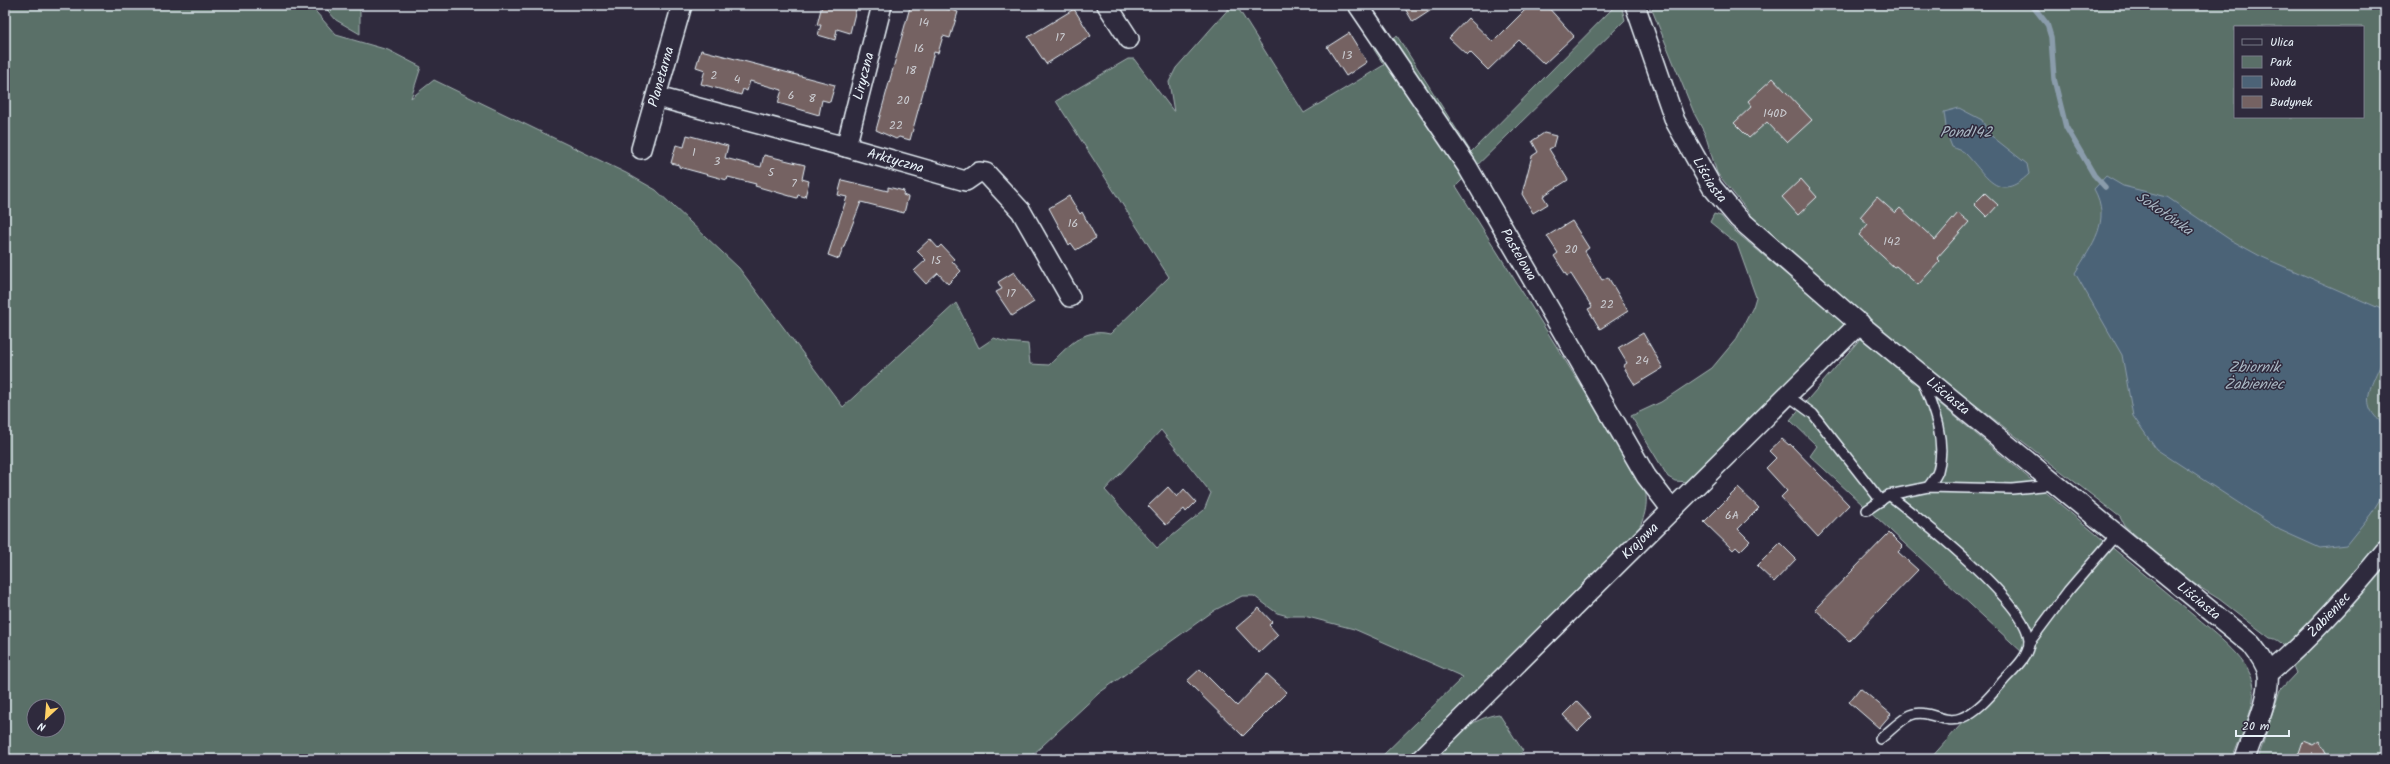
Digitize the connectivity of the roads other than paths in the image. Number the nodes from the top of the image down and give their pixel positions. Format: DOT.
graph roads {
  1 [pos="682,5"];
  2 [pos="882,5"];
  3 [pos="1106,5"];
  4 [pos="1358,5"];
  5 [pos="1635,5"];
  6 [pos="1129,39"];
  7 [pos="657,97"];
  8 [pos="846,146"];
  9 [pos="641,149"];
  10 [pos="1070,297"];
  11 [pos="1860,323"];
  12 [pos="1918,372"];
  13 [pos="1787,395"];
  14 [pos="2057,484"];
  15 [pos="1928,487"];
  16 [pos="1889,495"];
  17 [pos="1881,501"];
  18 [pos="1672,510"];
  19 [pos="1867,510"];
  20 [pos="2117,534"];
  21 [pos="2385,551"];
  22 [pos="2029,643"];
  23 [pos="2268,674"];
  24 [pos="1880,739"];
  25 [pos="1421,759"];
  26 [pos="2244,759"];
  1 -- 7 [label="street, Planetarna"];
  2 -- 8 [label="street, Liryczna"];
  3 -- 6 [label="street"];
  4 -- 18 [label="street, Pastelowa"];
  5 -- 11 [label="street, Liściasta"];
  7 -- 8 [label="street, Arktyczna"];
  7 -- 9 [label="street, Planetarna"];
  8 -- 10 [label="street, Arktyczna"];
  11 -- 12 [label="street, Liściasta"];
  11 -- 13 [label="street, Krajowa"];
  12 -- 14 [label="street, Liściasta"];
  12 -- 15 [label="lane"];
  13 -- 17 [label="lane"];
  13 -- 18 [label="street, Krajowa"];
  14 -- 15 [label="lane"];
  14 -- 20 [label="street, Liściasta"];
  15 -- 16 [label="lane"];
  16 -- 17 [label="lane"];
  16 -- 22 [label="lane"];
  17 -- 19 [label="lane"];
  18 -- 25 [label="street, Krajowa"];
  20 -- 22 [label="lane"];
  20 -- 23 [label="street, Liściasta"];
  21 -- 23 [label="street, Żabieniec"];
  22 -- 24 [label="lane"];
  23 -- 26 [label="street"];
}
